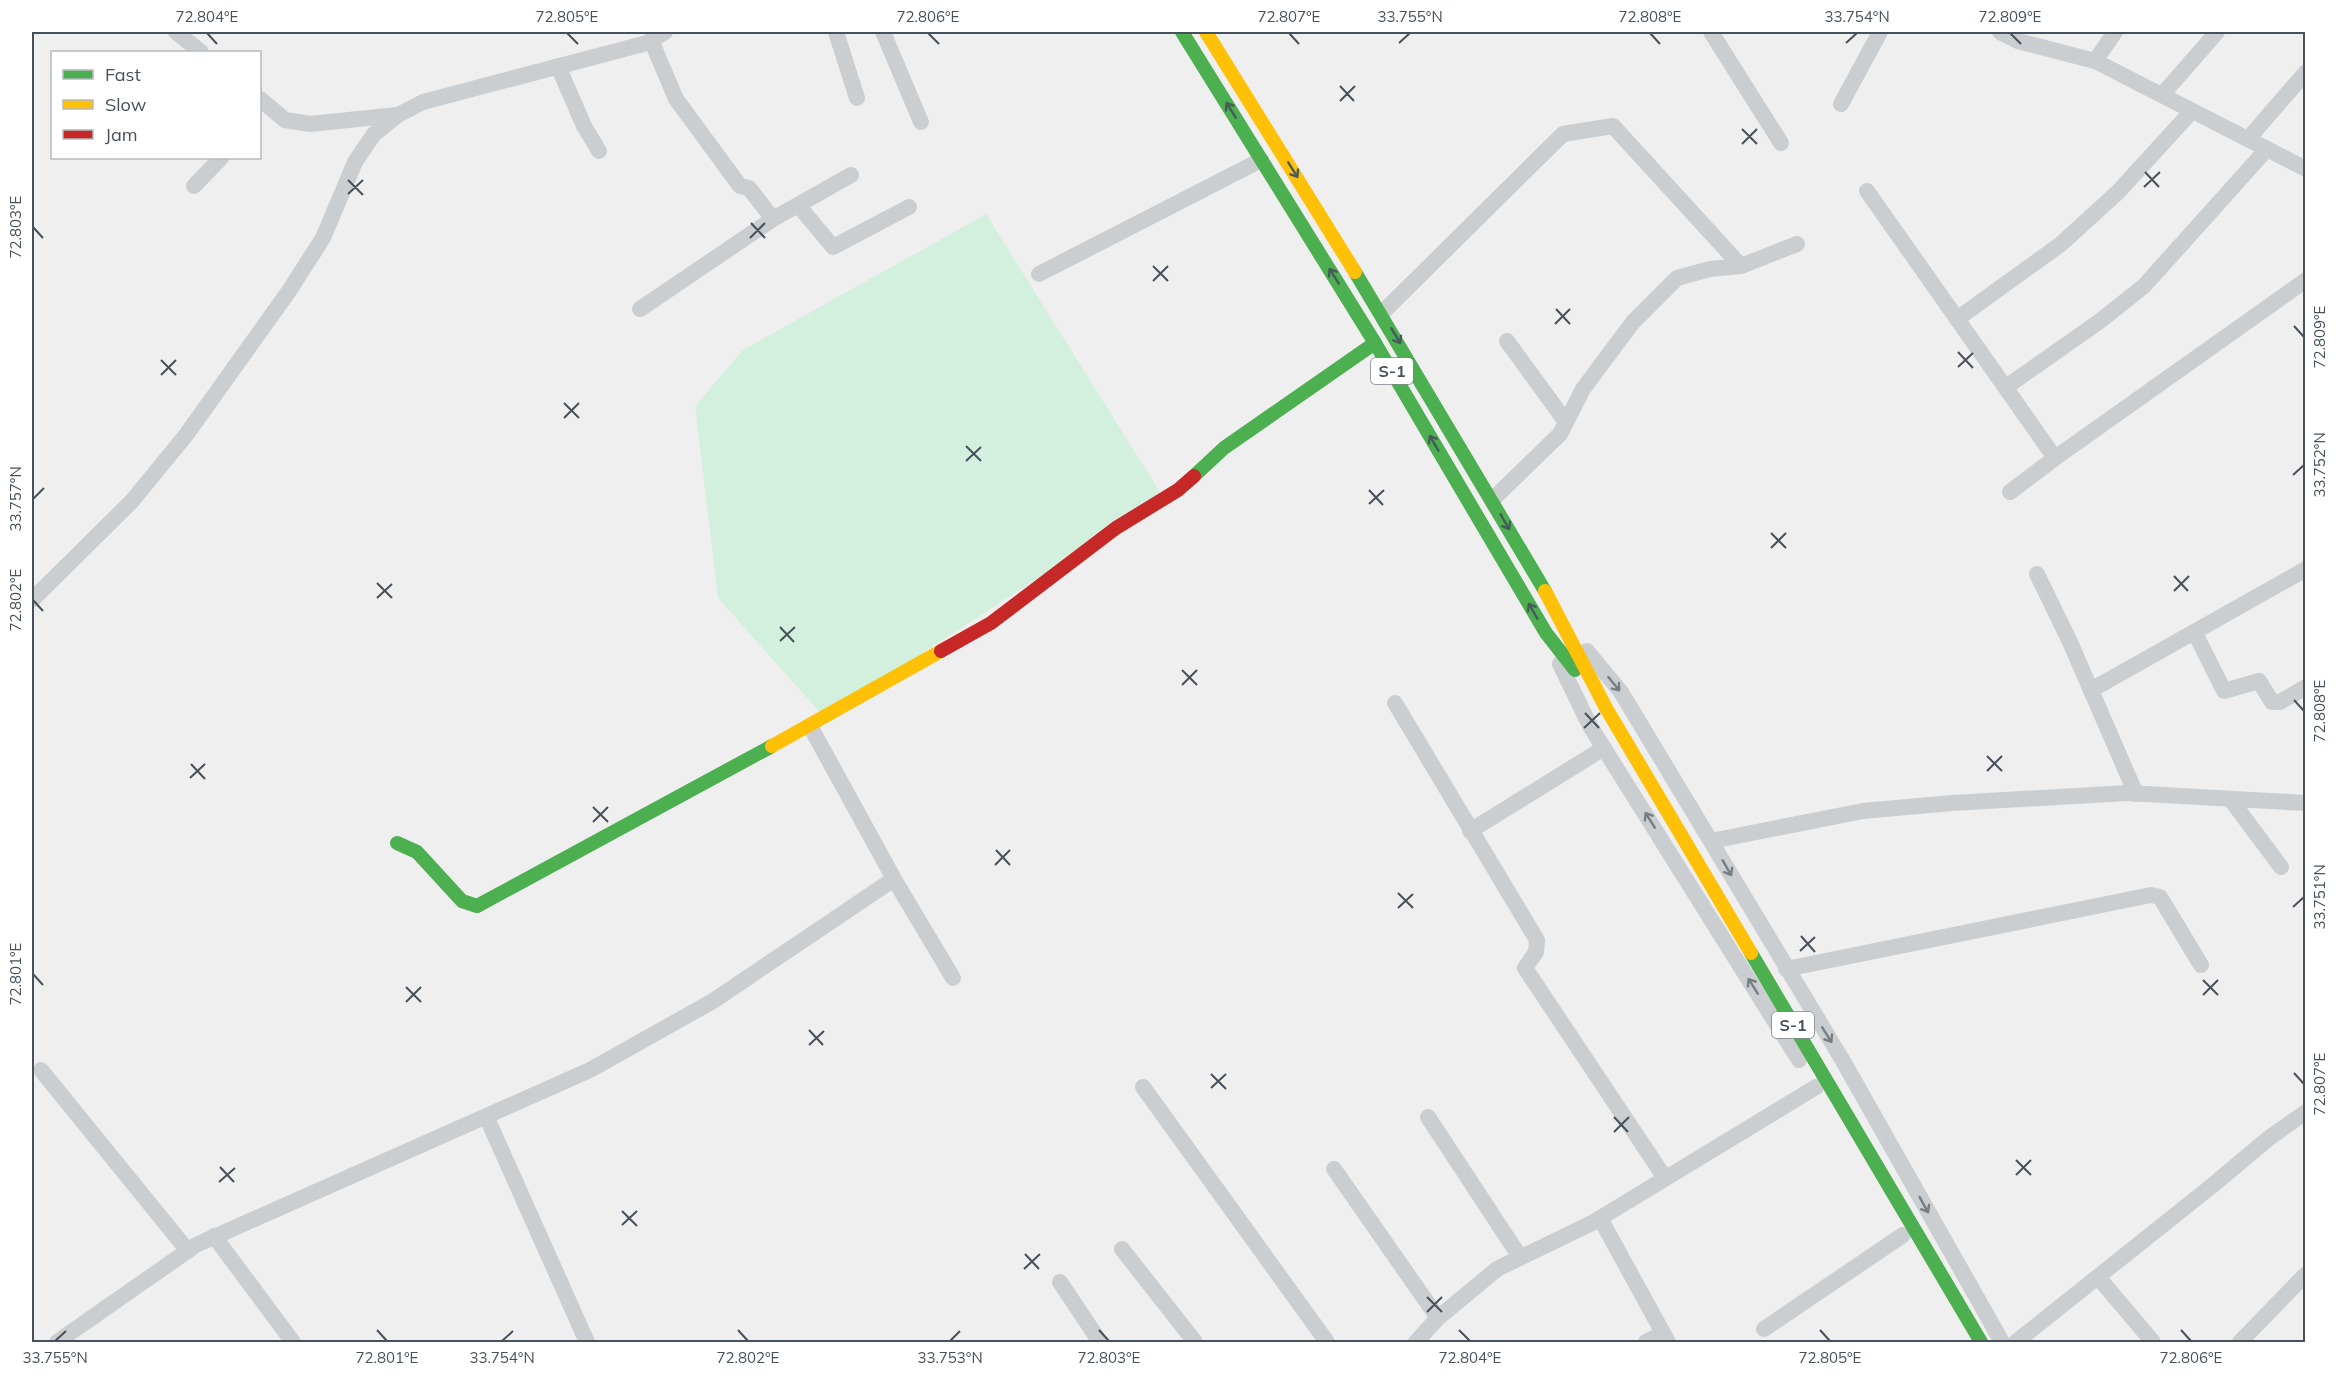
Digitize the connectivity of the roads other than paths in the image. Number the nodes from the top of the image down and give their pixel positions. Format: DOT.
graph roads {
  1 [pos="176,32"];
  2 [pos="666,32"];
  3 [pos="836,32"];
  4 [pos="883,32"];
  5 [pos="1182,32"];
  6 [pos="1206,32"];
  7 [pos="1711,32"];
  8 [pos="1881,32"];
  9 [pos="2000,32"];
  10 [pos="2115,32"];
  11 [pos="2217,32"];
  12 [pos="651,40"];
  13 [pos="200,51"];
  14 [pos="2095,61"];
  15 [pos="558,66"];
  16 [pos="2306,72"];
  17 [pos="2162,95"];
  18 [pos="857,98"];
  19 [pos="1841,104"];
  20 [pos="262,107"];
  21 [pos="2192,111"];
  22 [pos="398,115"];
  23 [pos="921,122"];
  24 [pos="2248,139"];
  25 [pos="1781,143"];
  26 [pos="2267,149"];
  27 [pos="599,151"];
  28 [pos="219,159"];
  29 [pos="1261,160"];
  30 [pos="2306,169"];
  31 [pos="851,175"];
  32 [pos="194,186"];
  33 [pos="1867,191"];
  34 [pos="798,205"];
  35 [pos="909,207"];
  36 [pos="773,219"];
  37 [pos="1797,244"];
  38 [pos="1741,266"];
  39 [pos="1039,274"];
  40 [pos="2306,280"];
  41 [pos="640,309"];
  42 [pos="1382,313"];
  43 [pos="1957,319"];
  44 [pos="1507,341"];
  45 [pos="1375,343"];
  46 [pos="2006,387"];
  47 [pos="1566,422"];
  48 [pos="2055,458"];
  49 [pos="2010,492"];
  50 [pos="1492,501"];
  51 [pos="2306,569"];
  52 [pos="2037,574"];
  53 [pos="32,600"];
  54 [pos="1564,622"];
  55 [pos="1546,633"];
  56 [pos="2195,633"];
  57 [pos="2306,687"];
  58 [pos="2091,690"];
  59 [pos="1395,703"];
  60 [pos="1605,708"];
  61 [pos="810,726"];
  62 [pos="1604,748"];
  63 [pos="2136,794"];
  64 [pos="2231,800"];
  65 [pos="2306,803"];
  66 [pos="1470,831"];
  67 [pos="1711,842"];
  68 [pos="397,843"];
  69 [pos="2281,867"];
  70 [pos="894,879"];
  71 [pos="2201,965"];
  72 [pos="1786,969"];
  73 [pos="953,978"];
  74 [pos="41,1070"];
  75 [pos="1143,1087"];
  76 [pos="1816,1087"];
  77 [pos="2306,1112"];
  78 [pos="1428,1117"];
  79 [pos="487,1118"];
  80 [pos="1334,1169"];
  81 [pos="1665,1178"];
  82 [pos="1600,1218"];
  83 [pos="1903,1235"];
  84 [pos="214,1236"];
  85 [pos="1122,1249"];
  86 [pos="188,1251"];
  87 [pos="1520,1257"];
  88 [pos="2306,1274"];
  89 [pos="2098,1277"];
  90 [pos="1060,1282"];
  91 [pos="1438,1318"];
  92 [pos="1764,1329"];
  93 [pos="1665,1338"];
  94 [pos="57,1342"];
  95 [pos="293,1342"];
  96 [pos="587,1342"];
  97 [pos="1100,1342"];
  98 [pos="1195,1342"];
  99 [pos="1327,1342"];
  100 [pos="1416,1342"];
  101 [pos="1646,1342"];
  102 [pos="1966,1342"];
  103 [pos="1981,1342"];
  104 [pos="2002,1342"];
  105 [pos="2016,1342"];
  106 [pos="2153,1342"];
  107 [pos="2240,1342"];
  1 -- 13 [label="street"];
  2 -- 12 [label="street"];
  3 -- 18 [label="street"];
  4 -- 23 [label="street"];
  29 -- 5 [label="main road, S-1, one-way"];
  6 -- 42 [label="main road, S-1, one-way"];
  7 -- 25 [label="street"];
  8 -- 19 [label="street"];
  9 -- 14 [label="street"];
  10 -- 14 [label="street"];
  11 -- 17 [label="street"];
  12 -- 15 [label="street"];
  12 -- 36 [label="street"];
  14 -- 17 [label="street"];
  15 -- 22 [label="street"];
  15 -- 27 [label="street"];
  16 -- 24 [label="street"];
  17 -- 21 [label="street"];
  20 -- 22 [label="street"];
  21 -- 24 [label="street"];
  21 -- 43 [label="street"];
  22 -- 53 [label="street"];
  24 -- 26 [label="street"];
  26 -- 30 [label="street"];
  26 -- 46 [label="street"];
  28 -- 32 [label="street"];
  29 -- 39 [label="street"];
  45 -- 29 [label="main road, S-1, one-way"];
  31 -- 34 [label="street"];
  33 -- 43 [label="street"];
  34 -- 35 [label="street"];
  34 -- 36 [label="street"];
  36 -- 41 [label="street"];
  37 -- 38 [label="street"];
  38 -- 42 [label="street"];
  38 -- 47 [label="street"];
  40 -- 48 [label="street"];
  42 -- 50 [label="main road, S-1, one-way"];
  43 -- 46 [label="street"];
  44 -- 47 [label="street"];
  55 -- 45 [label="main road, S-1, one-way"];
  45 -- 61 [label="main road"];
  46 -- 48 [label="street"];
  47 -- 50 [label="street"];
  48 -- 49 [label="street"];
  50 -- 54 [label="main road, S-1, one-way"];
  51 -- 56 [label="street"];
  52 -- 58 [label="street"];
  54 -- 60 [label="main road, S-1"];
  54 -- 67 [label="street, one-way"];
  55 -- 60 [label="main road, S-1"];
  55 -- 62 [label="street"];
  56 -- 57 [label="street"];
  56 -- 58 [label="street"];
  58 -- 63 [label="street"];
  59 -- 66 [label="street"];
  60 -- 103 [label="main road, S-1"];
  61 -- 68 [label="main road"];
  61 -- 70 [label="street"];
  62 -- 66 [label="street"];
  76 -- 62 [label="street, one-way"];
  63 -- 64 [label="street"];
  63 -- 67 [label="street"];
  64 -- 65 [label="street"];
  64 -- 69 [label="street"];
  66 -- 81 [label="street"];
  67 -- 72 [label="street, one-way"];
  70 -- 73 [label="street"];
  70 -- 79 [label="street"];
  71 -- 72 [label="street"];
  72 -- 104 [label="street, one-way"];
  74 -- 86 [label="street"];
  75 -- 99 [label="street"];
  76 -- 81 [label="street"];
  76 -- 83 [label="street"];
  77 -- 89 [label="street"];
  78 -- 87 [label="street"];
  79 -- 84 [label="street"];
  79 -- 96 [label="street"];
  80 -- 91 [label="street"];
  81 -- 82 [label="street"];
  82 -- 87 [label="street"];
  82 -- 93 [label="street"];
  83 -- 92 [label="street"];
  83 -- 102 [label="street"];
  84 -- 86 [label="street"];
  84 -- 95 [label="street"];
  85 -- 98 [label="street"];
  86 -- 94 [label="street"];
  87 -- 91 [label="street"];
  88 -- 107 [label="street"];
  89 -- 105 [label="street"];
  89 -- 106 [label="street"];
  90 -- 97 [label="street"];
  91 -- 100 [label="street"];
  93 -- 101 [label="street"];
}
